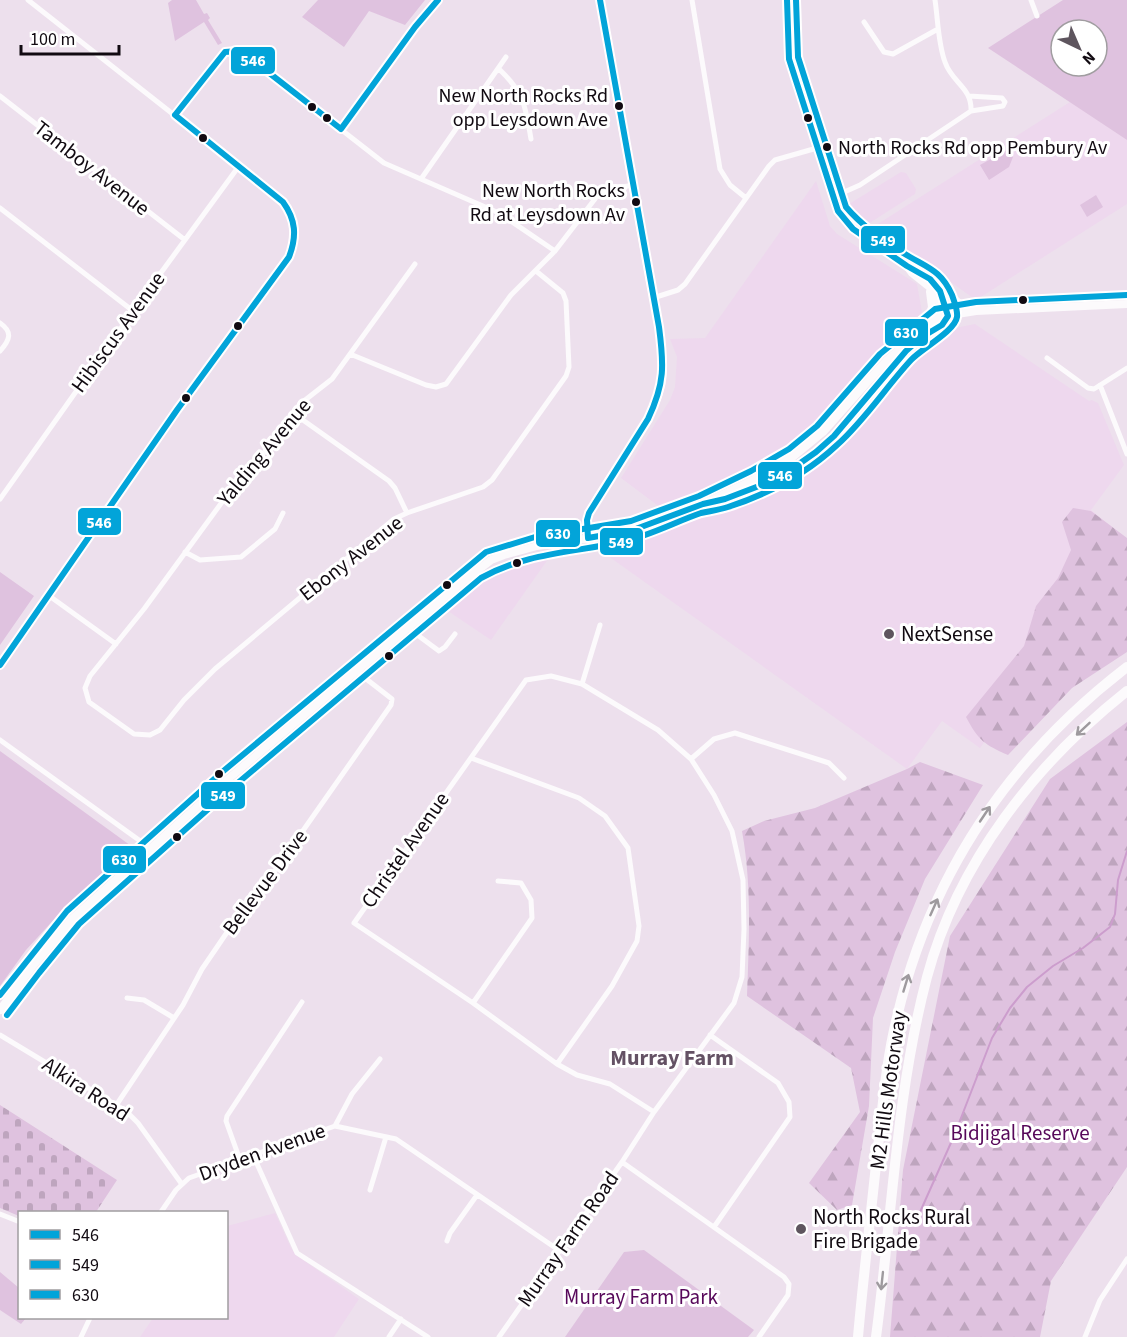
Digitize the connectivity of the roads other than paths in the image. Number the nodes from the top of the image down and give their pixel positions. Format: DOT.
graph roads {
  1 [pos="28,0"];
  2 [pos="438,0"];
  3 [pos="600,0"];
  4 [pos="692,0"];
  5 [pos="787,0"];
  6 [pos="935,0"];
  7 [pos="1031,0"];
  8 [pos="1037,16"];
  9 [pos="864,22"];
  10 [pos="938,28"];
  11 [pos="506,57"];
  12 [pos="499,69"];
  13 [pos="0,96"];
  14 [pos="969,96"];
  15 [pos="971,111"];
  16 [pos="175,115"];
  17 [pos="341,129"];
  18 [pos="531,139"];
  19 [pos="817,147"];
  20 [pos="238,166"];
  21 [pos="421,179"];
  22 [pos="633,185"];
  23 [pos="833,197"];
  24 [pos="746,198"];
  25 [pos="0,208"];
  26 [pos="185,240"];
  27 [pos="555,251"];
  28 [pos="416,264"];
  29 [pos="907,266"];
  30 [pos="536,271"];
  31 [pos="924,282"];
  32 [pos="938,286"];
  33 [pos="653,298"];
  34 [pos="1127,304"];
  35 [pos="133,311"];
  36 [pos="976,311"];
  37 [pos="948,316"];
  38 [pos="0,322"];
  39 [pos="926,325"];
  40 [pos="0,351"];
  41 [pos="350,354"];
  42 [pos="1047,357"];
  43 [pos="1127,368"];
  44 [pos="442,385"];
  45 [pos="1100,385"];
  46 [pos="445,393"];
  47 [pos="293,413"];
  48 [pos="1127,454"];
  49 [pos="0,499"];
  50 [pos="703,504"];
  51 [pos="283,513"];
  52 [pos="407,513"];
  53 [pos="588,538"];
  54 [pos="185,552"];
  55 [pos="48,596"];
  56 [pos="600,625"];
  57 [pos="408,628"];
  58 [pos="455,634"];
  59 [pos="116,644"];
  60 [pos="0,665"];
  61 [pos="1127,667"];
  62 [pos="356,672"];
  63 [pos="582,684"];
  64 [pos="1127,691"];
  65 [pos="0,740"];
  66 [pos="471,758"];
  67 [pos="691,759"];
  68 [pos="844,778"];
  69 [pos="150,848"];
  70 [pos="498,881"];
  71 [pos="127,998"];
  72 [pos="303,1002"];
  73 [pos="473,1003"];
  74 [pos="0,1010"];
  75 [pos="174,1018"];
  76 [pos="0,1035"];
  77 [pos="710,1035"];
  78 [pos="380,1059"];
  79 [pos="557,1064"];
  80 [pos="117,1104"];
  81 [pos="654,1112"];
  82 [pos="334,1126"];
  83 [pos="386,1137"];
  84 [pos="253,1155"];
  85 [pos="240,1160"];
  86 [pos="622,1162"];
  87 [pos="181,1183"];
  88 [pos="370,1190"];
  89 [pos="477,1195"];
  90 [pos="161,1211"];
  91 [pos="0,1214"];
  92 [pos="18,1221"];
  93 [pos="714,1227"];
  94 [pos="447,1241"];
  95 [pos="560,1251"];
  96 [pos="1127,1259"];
  97 [pos="89,1319"];
  98 [pos="401,1319"];
  99 [pos="858,1334"];
  100 [pos="876,1335"];
  101 [pos="81,1337"];
  102 [pos="388,1337"];
  103 [pos="428,1337"];
  104 [pos="499,1337"];
  105 [pos="759,1337"];
  106 [pos="1085,1337"];
  1 -- 16 [label="street"];
  2 -- 17 [label="street"];
  3 -- 22 [label="main road"];
  4 -- 24 [label="street"];
  5 -- 19 [label="main road"];
  6 -- 10 [label="street"];
  7 -- 8 [label="street"];
  9 -- 10 [label="street"];
  10 -- 14 [label="street"];
  11 -- 12 [label="street"];
  12 -- 18 [label="street"];
  12 -- 21 [label="street"];
  13 -- 26 [label="street, Tamboy Avenue"];
  14 -- 15 [label="street"];
  14 -- 15 [label="street"];
  15 -- 23 [label="street"];
  16 -- 17 [label="street"];
  16 -- 20 [label="street"];
  17 -- 21 [label="street"];
  19 -- 23 [label="main road"];
  19 -- 24 [label="street"];
  20 -- 26 [label="street, Hibiscus Avenue"];
  20 -- 55 [label="street"];
  21 -- 27 [label="street"];
  22 -- 27 [label="street"];
  22 -- 33 [label="main road"];
  23 -- 29 [label="main road"];
  24 -- 33 [label="street"];
  25 -- 35 [label="street"];
  26 -- 35 [label="street, Hibiscus Avenue"];
  27 -- 30 [label="street"];
  28 -- 41 [label="street, Yalding Avenue"];
  29 -- 31 [label="main road"];
  29 -- 32 [label="main road"];
  30 -- 44 [label="street"];
  30 -- 52 [label="street, Ebony Avenue"];
  31 -- 37 [label="main road"];
  31 -- 39 [label="main road"];
  32 -- 36 [label="main road"];
  32 -- 37 [label="main road"];
  33 -- 53 [label="main road"];
  34 -- 36 [label="main road"];
  35 -- 49 [label="street, Hibiscus Avenue"];
  36 -- 37 [label="main road"];
  37 -- 39 [label="main road"];
  37 -- 50 [label="main road"];
  38 -- 40 [label="street"];
  39 -- 50 [label="main road"];
  41 -- 44 [label="street"];
  41 -- 47 [label="street, Yalding Avenue"];
  42 -- 45 [label="street"];
  43 -- 45 [label="street"];
  44 -- 46 [label="street"];
  45 -- 48 [label="street"];
  47 -- 52 [label="street"];
  47 -- 54 [label="street, Yalding Avenue"];
  50 -- 53 [label="main road"];
  51 -- 54 [label="street"];
  52 -- 59 [label="street, Ebony Avenue"];
  53 -- 57 [label="main road"];
  54 -- 59 [label="street, Yalding Avenue"];
  55 -- 59 [label="street"];
  55 -- 60 [label="street"];
  56 -- 63 [label="street"];
  57 -- 58 [label="street"];
  57 -- 62 [label="main road"];
  99 -- 61 [label="highway, M2 Hills Motorway, one-way"];
  62 -- 69 [label="main road"];
  62 -- 75 [label="street, Bellevue Drive"];
  63 -- 66 [label="street, Christel Avenue"];
  63 -- 67 [label="street, Christel Avenue"];
  64 -- 100 [label="highway, M2 Hills Motorway, one-way"];
  65 -- 69 [label="street"];
  66 -- 73 [label="street, Christel Avenue"];
  66 -- 79 [label="street"];
  67 -- 68 [label="street"];
  67 -- 77 [label="street, Christel Avenue"];
  69 -- 74 [label="main road"];
  70 -- 73 [label="street"];
  71 -- 75 [label="street"];
  72 -- 85 [label="street"];
  73 -- 79 [label="street, Christel Avenue"];
  75 -- 80 [label="street, Bellevue Drive"];
  76 -- 80 [label="street, Alkira Road"];
  77 -- 81 [label="street, Christel Avenue"];
  77 -- 93 [label="street"];
  78 -- 82 [label="street"];
  79 -- 81 [label="street, Christel Avenue"];
  80 -- 87 [label="street, Alkira Road"];
  81 -- 86 [label="street, Christel Avenue"];
  82 -- 83 [label="street, Dryden Avenue"];
  82 -- 84 [label="street, Dryden Avenue"];
  83 -- 88 [label="street"];
  83 -- 89 [label="street, Dryden Avenue"];
  84 -- 85 [label="street, Dryden Avenue"];
  84 -- 98 [label="street"];
  85 -- 87 [label="street, Dryden Avenue"];
  86 -- 93 [label="street, Murray Farm Road"];
  86 -- 95 [label="street, Murray Farm Road"];
  87 -- 90 [label="street, Dryden Avenue"];
  89 -- 94 [label="street"];
  89 -- 95 [label="street, Dryden Avenue"];
  91 -- 92 [label="street"];
  93 -- 105 [label="street, Murray Farm Road"];
  95 -- 104 [label="street, Murray Farm Road"];
  96 -- 106 [label="street"];
  97 -- 101 [label="street"];
  98 -- 102 [label="street"];
  98 -- 103 [label="street"];
}
